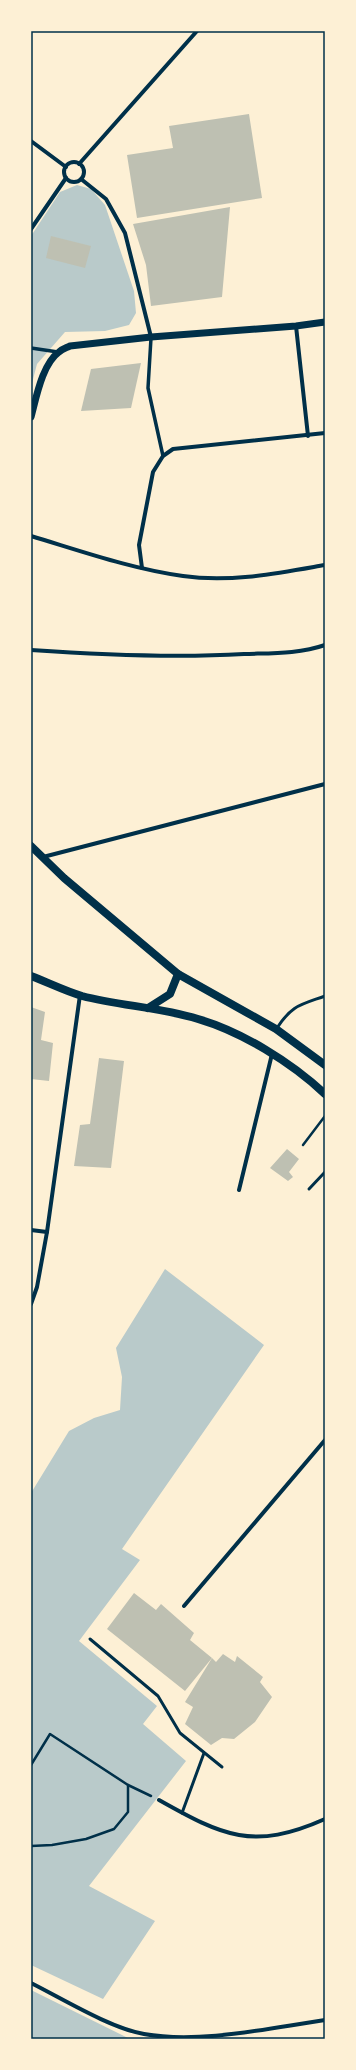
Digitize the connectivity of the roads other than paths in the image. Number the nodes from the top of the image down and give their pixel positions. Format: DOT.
graph roads {
  1 [pos="198,31"];
  2 [pos="31,141"];
  3 [pos="80,164"];
  4 [pos="66,167"];
  5 [pos="66,178"];
  6 [pos="81,179"];
  7 [pos="31,229"];
  8 [pos="325,322"];
  9 [pos="296,326"];
  10 [pos="151,336"];
  11 [pos="31,348"];
  12 [pos="58,352"];
  13 [pos="31,418"];
  14 [pos="325,433"];
  15 [pos="308,436"];
  16 [pos="163,456"];
  17 [pos="31,536"];
  18 [pos="325,565"];
  19 [pos="142,568"];
  20 [pos="325,645"];
  21 [pos="31,650"];
  22 [pos="325,784"];
  23 [pos="31,846"];
  24 [pos="41,857"];
  25 [pos="178,974"];
  26 [pos="31,976"];
  27 [pos="80,996"];
  28 [pos="325,996"];
  29 [pos="148,1008"];
  30 [pos="276,1029"];
  31 [pos="272,1054"];
  32 [pos="325,1064"];
  33 [pos="325,1094"];
  34 [pos="325,1172"];
  35 [pos="309,1189"];
  36 [pos="239,1190"];
  37 [pos="31,1230"];
  38 [pos="47,1232"];
  39 [pos="31,1304"];
  40 [pos="325,1440"];
  41 [pos="184,1606"];
  42 [pos="90,1639"];
  43 [pos="204,1753"];
  44 [pos="222,1766"];
  45 [pos="159,1800"];
  46 [pos="182,1813"];
  47 [pos="325,1819"];
  48 [pos="31,1983"];
  49 [pos="325,2020"];
  1 -- 3 [label="street"];
  2 -- 4 [label="street"];
  3 -- 4 [label="street"];
  3 -- 6 [label="street"];
  4 -- 5 [label="street"];
  5 -- 6 [label="street"];
  5 -- 7 [label="street"];
  6 -- 10 [label="street"];
  8 -- 9 [label="street"];
  9 -- 10 [label="street"];
  9 -- 15 [label="street"];
  10 -- 12 [label="street"];
  10 -- 16 [label="street"];
  11 -- 12 [label="street"];
  12 -- 13 [label="street"];
  14 -- 15 [label="street"];
  15 -- 16 [label="street"];
  16 -- 19 [label="street"];
  17 -- 19 [label="street"];
  18 -- 19 [label="street"];
  20 -- 21 [label="street"];
  22 -- 24 [label="street"];
  23 -- 24 [label="main road"];
  24 -- 25 [label="main road"];
  25 -- 29 [label="main road"];
  25 -- 30 [label="main road"];
  26 -- 27 [label="main road"];
  27 -- 29 [label="main road"];
  27 -- 38 [label="street"];
  28 -- 30 [label="lane"];
  29 -- 31 [label="main road"];
  30 -- 32 [label="main road"];
  31 -- 33 [label="main road"];
  31 -- 36 [label="street"];
  34 -- 35 [label="lane"];
  37 -- 38 [label="street"];
  38 -- 39 [label="street"];
  40 -- 41 [label="street"];
  42 -- 43 [label="lane"];
  43 -- 44 [label="lane"];
  43 -- 46 [label="lane"];
  45 -- 46 [label="street"];
  46 -- 47 [label="street"];
  48 -- 49 [label="street"];
}
